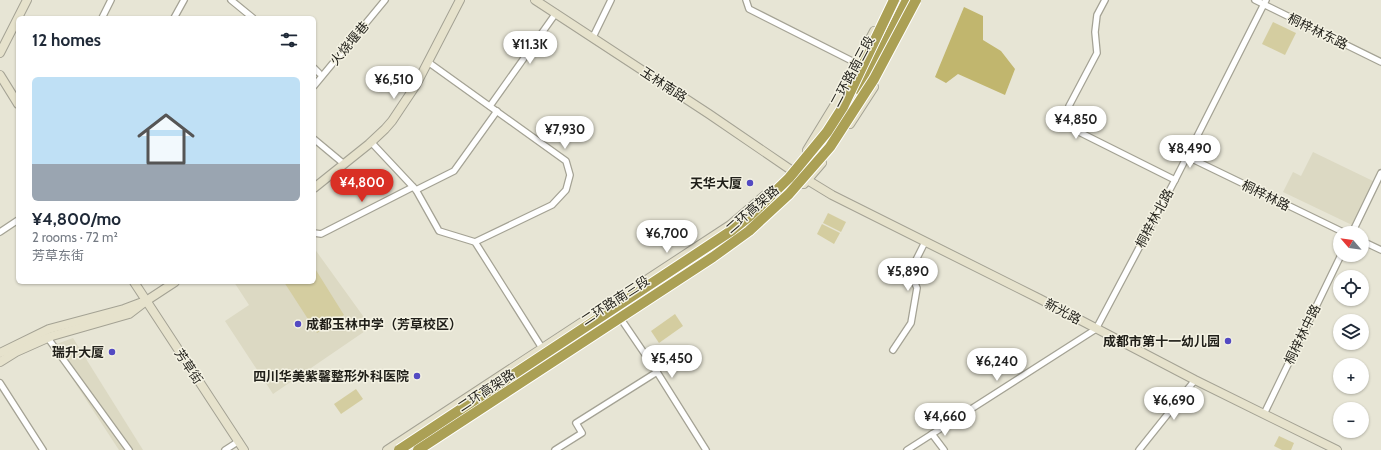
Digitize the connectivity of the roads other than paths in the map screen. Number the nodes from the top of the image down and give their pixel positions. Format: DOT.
graph roads {
  1 [pos="27,0"];
  2 [pos="111,0"];
  3 [pos="184,0"];
  4 [pos="231,0"];
  5 [pos="384,0"];
  6 [pos="460,0"];
  7 [pos="535,0"];
  8 [pos="612,0"];
  9 [pos="746,0"];
  10 [pos="889,0"];
  11 [pos="895,0"];
  12 [pos="900,0"];
  13 [pos="907,0"];
  14 [pos="911,0"];
  15 [pos="917,0"];
  16 [pos="1105,0"];
  17 [pos="1255,0"];
  18 [pos="1265,2"];
  19 [pos="556,14"];
  20 [pos="19,16"];
  21 [pos="103,16"];
  22 [pos="175,16"];
  23 [pos="251,16"];
  24 [pos="16,22"];
  25 [pos="593,37"];
  26 [pos="0,53"];
  27 [pos="428,62"];
  28 [pos="1381,62"];
  29 [pos="858,64"];
  30 [pos="316,70"];
  31 [pos="319,73"];
  32 [pos="0,75"];
  33 [pos="316,84"];
  34 [pos="16,101"];
  35 [pos="490,106"];
  36 [pos="843,107"];
  37 [pos="497,111"];
  38 [pos="848,119"];
  39 [pos="813,141"];
  40 [pos="316,142"];
  41 [pos="371,142"];
  42 [pos="1186,156"];
  43 [pos="344,164"];
  44 [pos="791,170"];
  45 [pos="816,171"];
  46 [pos="1381,173"];
  47 [pos="808,180"];
  48 [pos="1175,180"];
  49 [pos="316,186"];
  50 [pos="415,189"];
  51 [pos="16,221"];
  52 [pos="1355,226"];
  53 [pos="1333,227"];
  54 [pos="0,232"];
  55 [pos="316,233"];
  56 [pos="475,242"];
  57 [pos="925,242"];
  58 [pos="1369,244"];
  59 [pos="1381,250"];
  60 [pos="1338,262"];
  61 [pos="135,284"];
  62 [pos="172,284"];
  63 [pos="146,301"];
  64 [pos="621,319"];
  65 [pos="1096,329"];
  66 [pos="66,333"];
  67 [pos="50,341"];
  68 [pos="542,348"];
  69 [pos="893,350"];
  70 [pos="0,353"];
  71 [pos="0,362"];
  72 [pos="0,367"];
  73 [pos="657,372"];
  74 [pos="1195,380"];
  75 [pos="0,383"];
  76 [pos="1264,414"];
  77 [pos="932,434"];
  78 [pos="239,441"];
  79 [pos="43,450"];
  80 [pos="129,450"];
  81 [pos="225,450"];
  82 [pos="244,450"];
  83 [pos="387,450"];
  84 [pos="399,450"];
  85 [pos="417,450"];
  86 [pos="555,450"];
  87 [pos="706,450"];
  88 [pos="907,450"];
  89 [pos="944,450"];
  90 [pos="1139,450"];
  91 [pos="1337,450"];
  1 -- 20 [label="main road"];
  2 -- 21 [label="street"];
  3 -- 22 [label="street"];
  4 -- 23 [label="street"];
  5 -- 33 [label="street, 火烧堰巷"];
  6 -- 27 [label="main road"];
  7 -- 19 [label="main road, 玉林南路"];
  8 -- 25 [label="street"];
  9 -- 29 [label="street"];
  10 -- 29 [label="main road, 二环路南三段"];
  11 -- 36 [label="highway, 二环高架路, bridge"];
  11 -- 39 [label="highway"];
  12 -- 36 [label="highway, bridge"];
  13 -- 38 [label="highway, bridge"];
  14 -- 45 [label="highway"];
  15 -- 38 [label="highway, 二环高架路, bridge"];
  15 -- 45 [label="main road, 二环路南三段"];
  16 -- 48 [label="street"];
  17 -- 18 [label="street, 桐梓林东路"];
  18 -- 28 [label="street, 桐梓林东路"];
  18 -- 42 [label="street, 桐梓林北路"];
  19 -- 25 [label="main road, 玉林南路"];
  19 -- 35 [label="street"];
  24 -- 26 [label="main road"];
  25 -- 44 [label="main road, 玉林南路"];
  27 -- 35 [label="street"];
  27 -- 41 [label="main road"];
  29 -- 39 [label="main road, 二环路南三段"];
  30 -- 31 [label="street"];
  32 -- 34 [label="main road"];
  35 -- 37 [label="street"];
  36 -- 84 [label="highway, 二环高架路, bridge"];
  37 -- 50 [label="street"];
  37 -- 56 [label="street"];
  38 -- 85 [label="highway, 二环高架路, bridge"];
  39 -- 44 [label="main road, 二环路南三段"];
  40 -- 43 [label="street"];
  41 -- 43 [label="main road"];
  41 -- 50 [label="street"];
  42 -- 48 [label="street, 桐梓林北路"];
  42 -- 53 [label="street, 桐梓林路"];
  43 -- 49 [label="main road"];
  44 -- 47 [label="main road, 新光路"];
  44 -- 68 [label="main road, 二环路南三段"];
  45 -- 47 [label="main road, 二环路南三段"];
  46 -- 52 [label="street"];
  47 -- 57 [label="main road, 新光路"];
  47 -- 64 [label="main road, 二环路南三段"];
  48 -- 65 [label="street, 桐梓林北路"];
  50 -- 55 [label="street"];
  50 -- 56 [label="street"];
  51 -- 54 [label="street"];
  56 -- 68 [label="street"];
  57 -- 65 [label="main road, 新光路"];
  57 -- 69 [label="street"];
  58 -- 59 [label="street"];
  60 -- 76 [label="street, 桐梓林中路"];
  61 -- 63 [label="main road, 芳草街"];
  62 -- 63 [label="main road"];
  63 -- 66 [label="main road"];
  63 -- 70 [label="main road"];
  63 -- 78 [label="main road, 芳草街"];
  64 -- 73 [label="street"];
  64 -- 85 [label="main road, 二环路南三段"];
  65 -- 74 [label="main road, 新光路"];
  65 -- 77 [label="street"];
  66 -- 67 [label="main road"];
  66 -- 71 [label="main road"];
  67 -- 72 [label="main road"];
  67 -- 80 [label="street"];
  68 -- 83 [label="main road, 二环路南三段"];
  73 -- 86 [label="street"];
  73 -- 87 [label="street"];
  74 -- 76 [label="main road, 新光路"];
  74 -- 90 [label="street"];
  75 -- 79 [label="street"];
  76 -- 91 [label="main road, 新光路"];
  77 -- 88 [label="street"];
  77 -- 89 [label="street"];
  78 -- 81 [label="street"];
  78 -- 82 [label="main road, 芳草街"];
}
